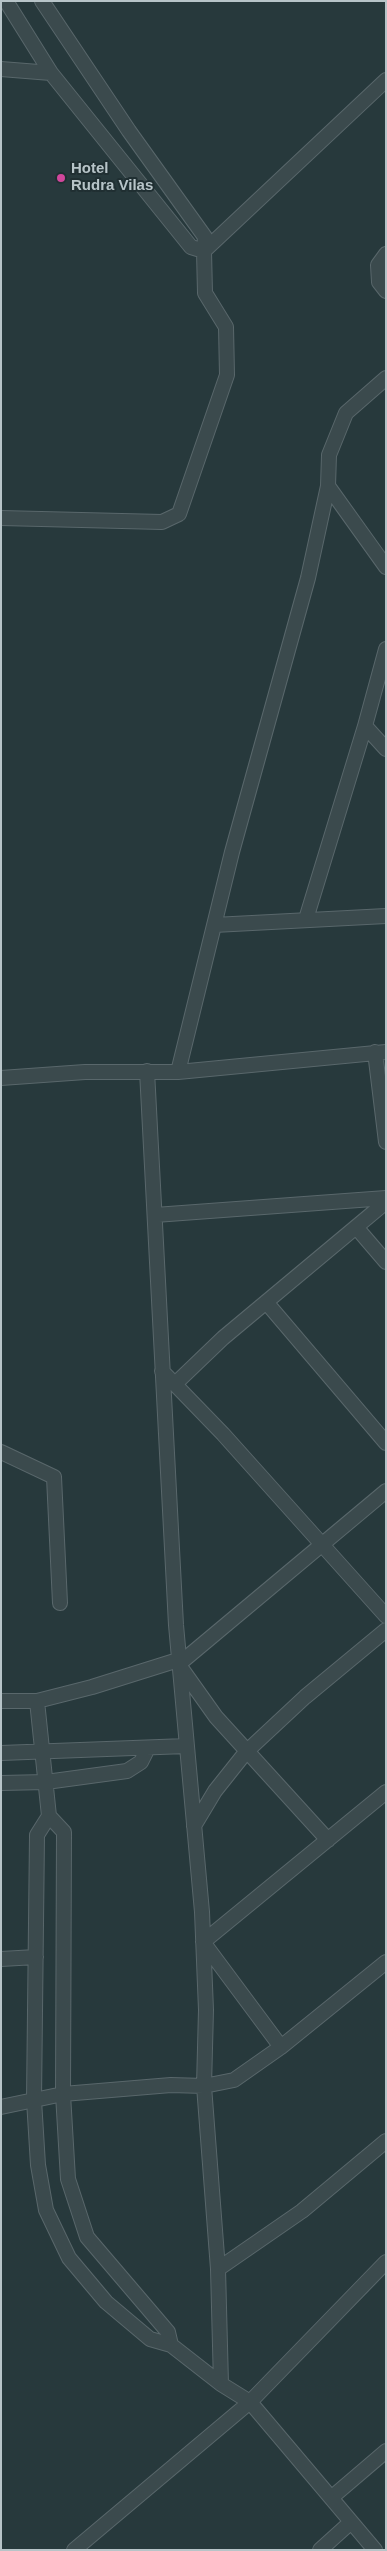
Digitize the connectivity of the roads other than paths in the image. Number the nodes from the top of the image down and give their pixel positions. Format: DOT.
graph roads {
  1 [pos="6,1"];
  2 [pos="42,1"];
  3 [pos="1,69"];
  4 [pos="52,73"];
  5 [pos="386,80"];
  6 [pos="204,251"];
  7 [pos="386,254"];
  8 [pos="386,291"];
  9 [pos="386,378"];
  10 [pos="328,486"];
  11 [pos="1,518"];
  12 [pos="386,567"];
  13 [pos="386,649"];
  14 [pos="365,726"];
  15 [pos="386,749"];
  16 [pos="386,916"];
  17 [pos="306,920"];
  18 [pos="214,925"];
  19 [pos="380,1052"];
  20 [pos="147,1071"];
  21 [pos="178,1072"];
  22 [pos="1,1078"];
  23 [pos="384,1115"];
  24 [pos="386,1142"];
  25 [pos="386,1198"];
  26 [pos="386,1202"];
  27 [pos="155,1215"];
  28 [pos="356,1227"];
  29 [pos="386,1262"];
  30 [pos="266,1302"];
  31 [pos="162,1371"];
  32 [pos="175,1384"];
  33 [pos="386,1443"];
  34 [pos="1,1452"];
  35 [pos="386,1491"];
  36 [pos="322,1546"];
  37 [pos="60,1603"];
  38 [pos="386,1616"];
  39 [pos="386,1630"];
  40 [pos="179,1662"];
  41 [pos="1,1701"];
  42 [pos="36,1701"];
  43 [pos="186,1746"];
  44 [pos="148,1748"];
  45 [pos="246,1752"];
  46 [pos="1,1753"];
  47 [pos="42,1753"];
  48 [pos="46,1782"];
  49 [pos="1,1783"];
  50 [pos="386,1792"];
  51 [pos="49,1816"];
  52 [pos="194,1826"];
  53 [pos="328,1840"];
  54 [pos="203,1942"];
  55 [pos="36,1957"];
  56 [pos="1,1959"];
  57 [pos="386,1962"];
  58 [pos="281,2047"];
  59 [pos="204,2086"];
  60 [pos="64,2094"];
  61 [pos="34,2100"];
  62 [pos="1,2107"];
  63 [pos="386,2141"];
  64 [pos="383,2267"];
  65 [pos="218,2270"];
  66 [pos="171,2345"];
  67 [pos="221,2384"];
  68 [pos="250,2402"];
  69 [pos="386,2451"];
  70 [pos="331,2498"];
  71 [pos="351,2522"];
  72 [pos="79,2548"];
  73 [pos="320,2550"];
  74 [pos="375,2550"];
  1 -- 4 [label="street"];
  2 -- 6 [label="street"];
  3 -- 4 [label="street"];
  4 -- 6 [label="street"];
  5 -- 6 [label="street"];
  6 -- 11 [label="street"];
  7 -- 8 [label="street"];
  9 -- 10 [label="street"];
  10 -- 12 [label="street"];
  10 -- 18 [label="street"];
  13 -- 14 [label="street"];
  14 -- 15 [label="street"];
  14 -- 17 [label="street"];
  16 -- 17 [label="street"];
  17 -- 18 [label="street"];
  18 -- 21 [label="street"];
  19 -- 21 [label="street"];
  19 -- 23 [label="street"];
  20 -- 21 [label="street"];
  20 -- 22 [label="street"];
  20 -- 27 [label="street"];
  23 -- 24 [label="street"];
  25 -- 27 [label="street"];
  26 -- 28 [label="street"];
  27 -- 31 [label="street"];
  28 -- 29 [label="street"];
  28 -- 30 [label="street"];
  30 -- 32 [label="street"];
  30 -- 33 [label="street"];
  31 -- 32 [label="street"];
  31 -- 40 [label="street"];
  32 -- 36 [label="street"];
  34 -- 37 [label="street"];
  35 -- 36 [label="street"];
  36 -- 38 [label="street"];
  36 -- 40 [label="street"];
  39 -- 45 [label="street"];
  40 -- 42 [label="street"];
  40 -- 43 [label="street"];
  40 -- 45 [label="street"];
  41 -- 42 [label="street"];
  42 -- 47 [label="street"];
  43 -- 44 [label="street"];
  43 -- 52 [label="street"];
  44 -- 47 [label="street"];
  44 -- 48 [label="street"];
  45 -- 52 [label="street"];
  45 -- 53 [label="street"];
  46 -- 47 [label="street"];
  47 -- 48 [label="street"];
  48 -- 49 [label="street"];
  48 -- 51 [label="street"];
  50 -- 53 [label="street"];
  51 -- 55 [label="street"];
  51 -- 60 [label="street"];
  52 -- 54 [label="street"];
  53 -- 54 [label="street"];
  54 -- 58 [label="street"];
  54 -- 59 [label="street"];
  55 -- 56 [label="street"];
  55 -- 61 [label="street"];
  57 -- 58 [label="street"];
  58 -- 59 [label="street"];
  59 -- 60 [label="street"];
  59 -- 65 [label="street"];
  60 -- 61 [label="street"];
  60 -- 66 [label="street"];
  61 -- 62 [label="street"];
  61 -- 66 [label="street"];
  63 -- 65 [label="street"];
  64 -- 68 [label="street"];
  65 -- 67 [label="street"];
  66 -- 67 [label="street"];
  67 -- 68 [label="street"];
  68 -- 70 [label="street"];
  68 -- 72 [label="street"];
  69 -- 70 [label="street"];
  70 -- 71 [label="street"];
  71 -- 73 [label="street"];
  71 -- 74 [label="street"];
}
